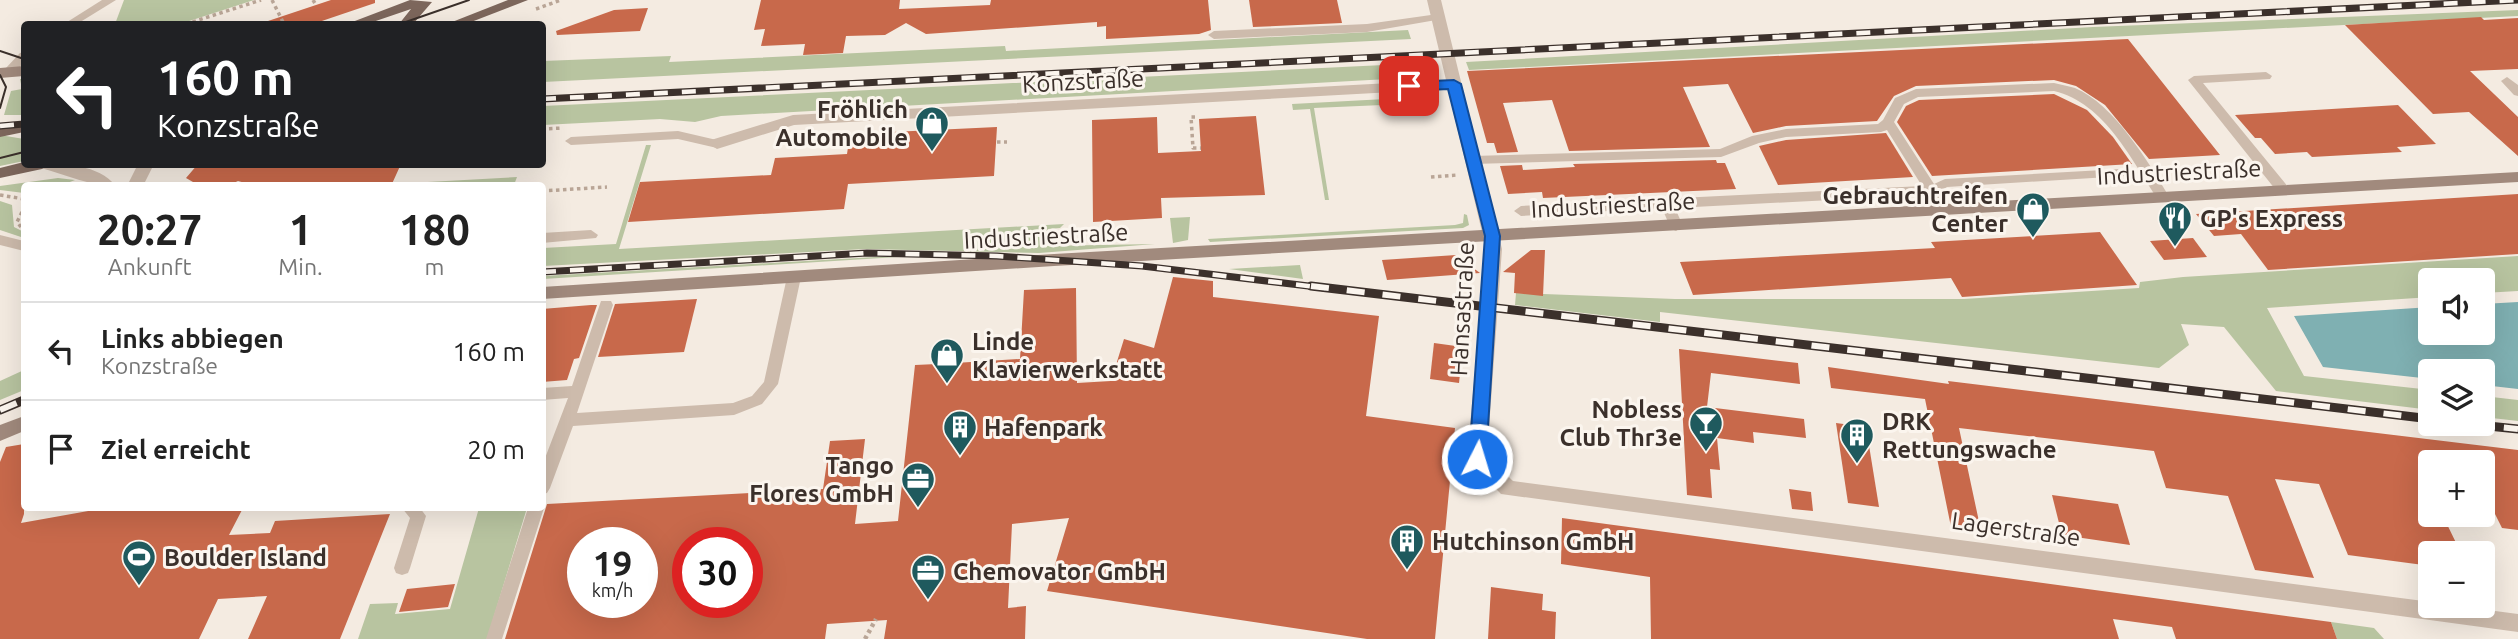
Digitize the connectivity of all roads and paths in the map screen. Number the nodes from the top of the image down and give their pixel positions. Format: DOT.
graph roads {
  1 [pos="110,0"];
  2 [pos="261,0"];
  3 [pos="272,0"];
  4 [pos="426,0"];
  5 [pos="521,0"];
  6 [pos="1434,0"];
  7 [pos="1438,17"];
  8 [pos="74,21"];
  9 [pos="200,21"];
  10 [pos="282,21"];
  11 [pos="363,21"];
  12 [pos="408,21"];
  13 [pos="462,21"];
  14 [pos="1214,35"];
  15 [pos="21,58"];
  16 [pos="4,72"];
  17 [pos="2266,76"];
  18 [pos="2507,81"];
  19 [pos="1454,84"];
  20 [pos="2518,92"];
  21 [pos="1199,117"];
  22 [pos="1888,122"];
  23 [pos="21,128"];
  24 [pos="0,132"];
  25 [pos="571,141"];
  26 [pos="997,142"];
  27 [pos="1007,142"];
  28 [pos="718,144"];
  29 [pos="1201,148"];
  30 [pos="1474,160"];
  31 [pos="25,168"];
  32 [pos="61,168"];
  33 [pos="0,173"];
  34 [pos="2121,173"];
  35 [pos="1452,176"];
  36 [pos="1431,177"];
  37 [pos="2518,177"];
  38 [pos="101,182"];
  39 [pos="607,187"];
  40 [pos="1932,190"];
  41 [pos="546,191"];
  42 [pos="2284,191"];
  43 [pos="0,195"];
  44 [pos="21,198"];
  45 [pos="2164,198"];
  46 [pos="1666,203"];
  47 [pos="1944,210"];
  48 [pos="1521,211"];
  49 [pos="1676,226"];
  50 [pos="592,235"];
  51 [pos="1492,236"];
  52 [pos="546,238"];
  53 [pos="0,240"];
  54 [pos="21,245"];
  55 [pos="794,277"];
  56 [pos="546,293"];
  57 [pos="606,305"];
  58 [pos="578,391"];
  59 [pos="546,394"];
  60 [pos="568,419"];
  61 [pos="21,424"];
  62 [pos="0,433"];
  63 [pos="546,477"];
  64 [pos="1508,488"];
  65 [pos="413,511"];
  66 [pos="535,511"];
  67 [pos="402,568"];
  68 [pos="876,619"];
  69 [pos="2518,623"];
  70 [pos="864,638"];
  71 [pos="494,639"];
  1 -- 8 [label="lane"];
  2 -- 9 [label="path"];
  3 -- 10 [label="path"];
  4 -- 11 [label="main road"];
  4 -- 12 [label="main road"];
  5 -- 13 [label="main road"];
  6 -- 7 [label="street, Hansastraße"];
  7 -- 14 [label="lane"];
  7 -- 19 [label="street, Hansastraße"];
  15 -- 16 [label="lane"];
  17 -- 42 [label="lane"];
  18 -- 20 [label="lane"];
  19 -- 28 [label="street, Konzstraße"];
  19 -- 30 [label="street, Hansastraße"];
  21 -- 29 [label="path"];
  22 -- 30 [label="lane"];
  22 -- 40 [label="lane"];
  22 -- 45 [label="lane"];
  23 -- 24 [label="main road"];
  25 -- 28 [label="lane"];
  26 -- 27 [label="path"];
  30 -- 51 [label="street, Hansastraße"];
  31 -- 33 [label="main road"];
  32 -- 38 [label="street"];
  34 -- 40 [label="lane"];
  35 -- 36 [label="path"];
  37 -- 42 [label="street, Industriestraße"];
  39 -- 41 [label="path"];
  40 -- 46 [label="lane"];
  40 -- 47 [label="lane"];
  42 -- 45 [label="street, Industriestraße"];
  43 -- 44 [label="path"];
  45 -- 47 [label="street, Industriestraße"];
  46 -- 48 [label="lane"];
  46 -- 49 [label="lane"];
  47 -- 49 [label="street, Industriestraße"];
  49 -- 51 [label="street, Industriestraße"];
  50 -- 52 [label="lane"];
  51 -- 55 [label="street, Industriestraße"];
  51 -- 64 [label="street, Hansastraße"];
  53 -- 54 [label="lane"];
  55 -- 56 [label="street, Industriestraße"];
  55 -- 60 [label="lane"];
  57 -- 58 [label="lane"];
  58 -- 59 [label="lane"];
  58 -- 60 [label="lane"];
  60 -- 63 [label="lane"];
  61 -- 62 [label="street"];
  64 -- 69 [label="street, Lagerstraße"];
  65 -- 67 [label="lane"];
  66 -- 71 [label="lane"];
  68 -- 70 [label="path"];
}
